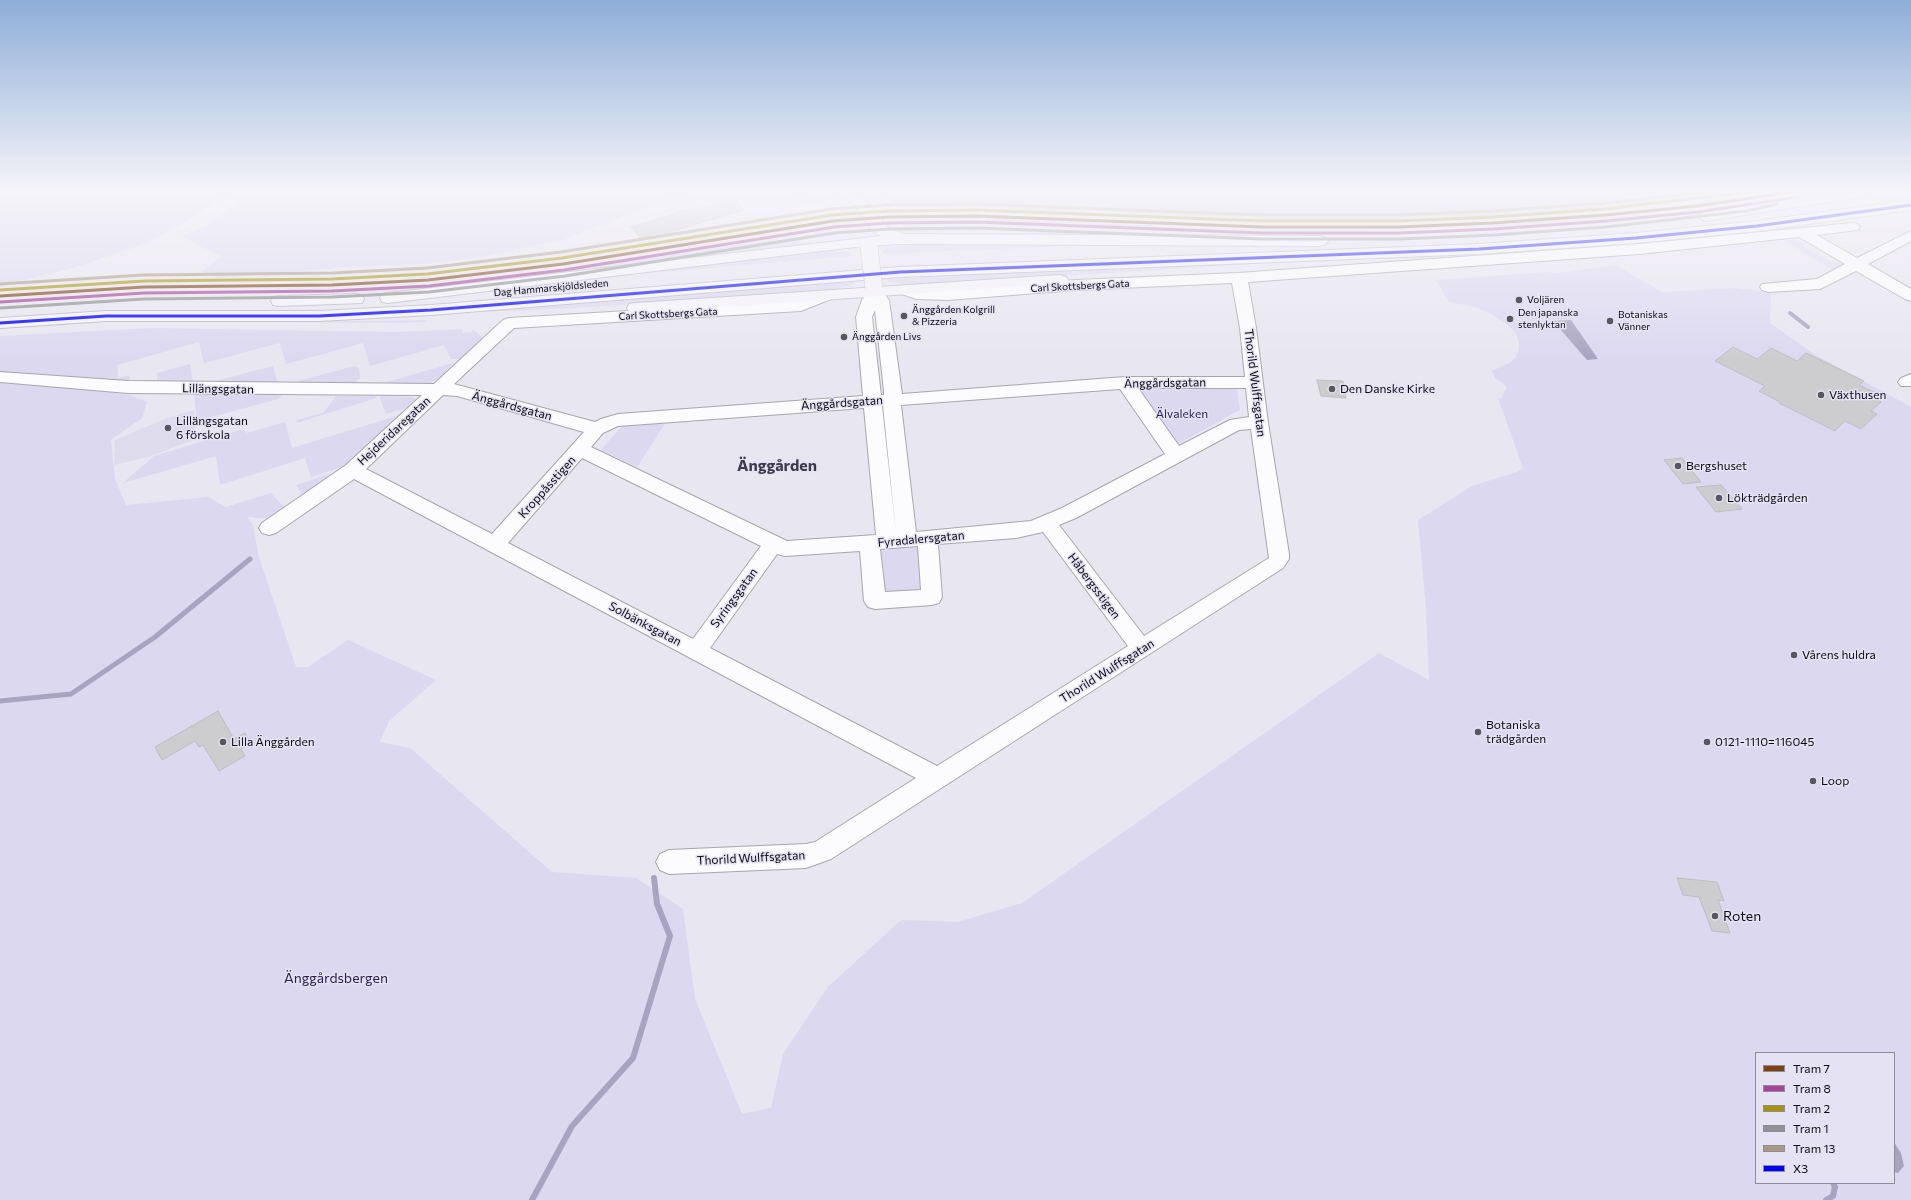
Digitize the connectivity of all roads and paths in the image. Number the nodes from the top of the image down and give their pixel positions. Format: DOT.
graph roads {
  1 [pos="744,248"];
  2 [pos="869,248"];
  3 [pos="1226,248"];
  4 [pos="1493,248"];
  5 [pos="1649,248"];
  6 [pos="1828,248"];
  7 [pos="1887,248"];
  8 [pos="1479,249"];
  9 [pos="1856,265"];
  10 [pos="1238,278"];
  11 [pos="1768,288"];
  12 [pos="874,290"];
  13 [pos="905,290"];
  14 [pos="825,296"];
  15 [pos="1911,296"];
  16 [pos="384,298"];
  17 [pos="0,312"];
  18 [pos="319,316"];
  19 [pos="0,323"];
  20 [pos="509,323"];
  21 [pos="888,349"];
  22 [pos="866,350"];
  23 [pos="0,377"];
  24 [pos="1254,382"];
  25 [pos="1125,383"];
  26 [pos="437,390"];
  27 [pos="893,400"];
  28 [pos="872,401"];
  29 [pos="1259,423"];
  30 [pos="597,429"];
  31 [pos="580,449"];
  32 [pos="1176,456"];
  33 [pos="889,466"];
  34 [pos="353,470"];
  35 [pos="1046,523"];
  36 [pos="269,528"];
  37 [pos="917,539"];
  38 [pos="878,542"];
  39 [pos="495,544"];
  40 [pos="773,544"];
  41 [pos="1142,649"];
  42 [pos="696,651"];
  43 [pos="938,778"];
  44 [pos="669,862"];
  1 -- 16 [label="main road"];
  2 -- 12 [label="main road, bridge"];
  3 -- 16 [label="main road, Dag Hammarskjöldsleden"];
  4 -- 8 [label="main road, Dag Hammarskjöldsleden"];
  5 -- 10 [label="street, Carl Skottsbergs Gata"];
  6 -- 9 [label="street"];
  7 -- 9 [label="street"];
  8 -- 13 [label="main road"];
  8 -- 18 [label="main road, Dag Hammarskjöldsleden"];
  9 -- 11 [label="street"];
  9 -- 15 [label="street"];
  10 -- 13 [label="street, Carl Skottsbergs Gata"];
  10 -- 24 [label="street, Thorild Wulffsgatan"];
  12 -- 13 [label="main road"];
  12 -- 14 [label="main road"];
  12 -- 21 [label="street"];
  12 -- 22 [label="street"];
  14 -- 18 [label="main road"];
  14 -- 20 [label="street, Carl Skottsbergs Gata"];
  16 -- 17 [label="main road, Dag Hammarskjöldsleden"];
  18 -- 19 [label="main road, Dag Hammarskjöldsleden"];
  20 -- 26 [label="street, Hejderidaregatan"];
  21 -- 22 [label="street"];
  21 -- 27 [label="street"];
  22 -- 28 [label="street"];
  23 -- 26 [label="street, Lillängsgatan"];
  24 -- 25 [label="street, Änggårdsgatan"];
  24 -- 29 [label="street, Thorild Wulffsgatan"];
  25 -- 27 [label="street, Änggårdsgatan"];
  25 -- 32 [label="street"];
  26 -- 30 [label="street, Änggårdsgatan"];
  26 -- 34 [label="street, Hejderidaregatan"];
  27 -- 28 [label="street, Änggårdsgatan"];
  27 -- 33 [label="street"];
  28 -- 30 [label="street, Änggårdsgatan"];
  28 -- 33 [label="street"];
  29 -- 32 [label="street, Fyradalersgatan"];
  29 -- 41 [label="street, Thorild Wulffsgatan"];
  30 -- 31 [label="street, Kroppåsstigen"];
  31 -- 39 [label="street, Kroppåsstigen"];
  31 -- 40 [label="street, Fyradalersgatan"];
  32 -- 35 [label="street, Fyradalersgatan"];
  33 -- 37 [label="street"];
  33 -- 38 [label="street"];
  34 -- 36 [label="street, Hejderidaregatan"];
  34 -- 39 [label="street, Solbänksgatan"];
  35 -- 37 [label="street, Fyradalersgatan"];
  35 -- 41 [label="street, Håbergsstigen"];
  37 -- 38 [label="street, Fyradalersgatan"];
  37 -- 38 [label="street"];
  38 -- 40 [label="street, Fyradalersgatan"];
  39 -- 42 [label="street, Solbänksgatan"];
  40 -- 42 [label="street, Syringsgatan"];
  41 -- 43 [label="street, Thorild Wulffsgatan"];
  42 -- 43 [label="street, Solbänksgatan"];
  43 -- 44 [label="street, Thorild Wulffsgatan"];
}
